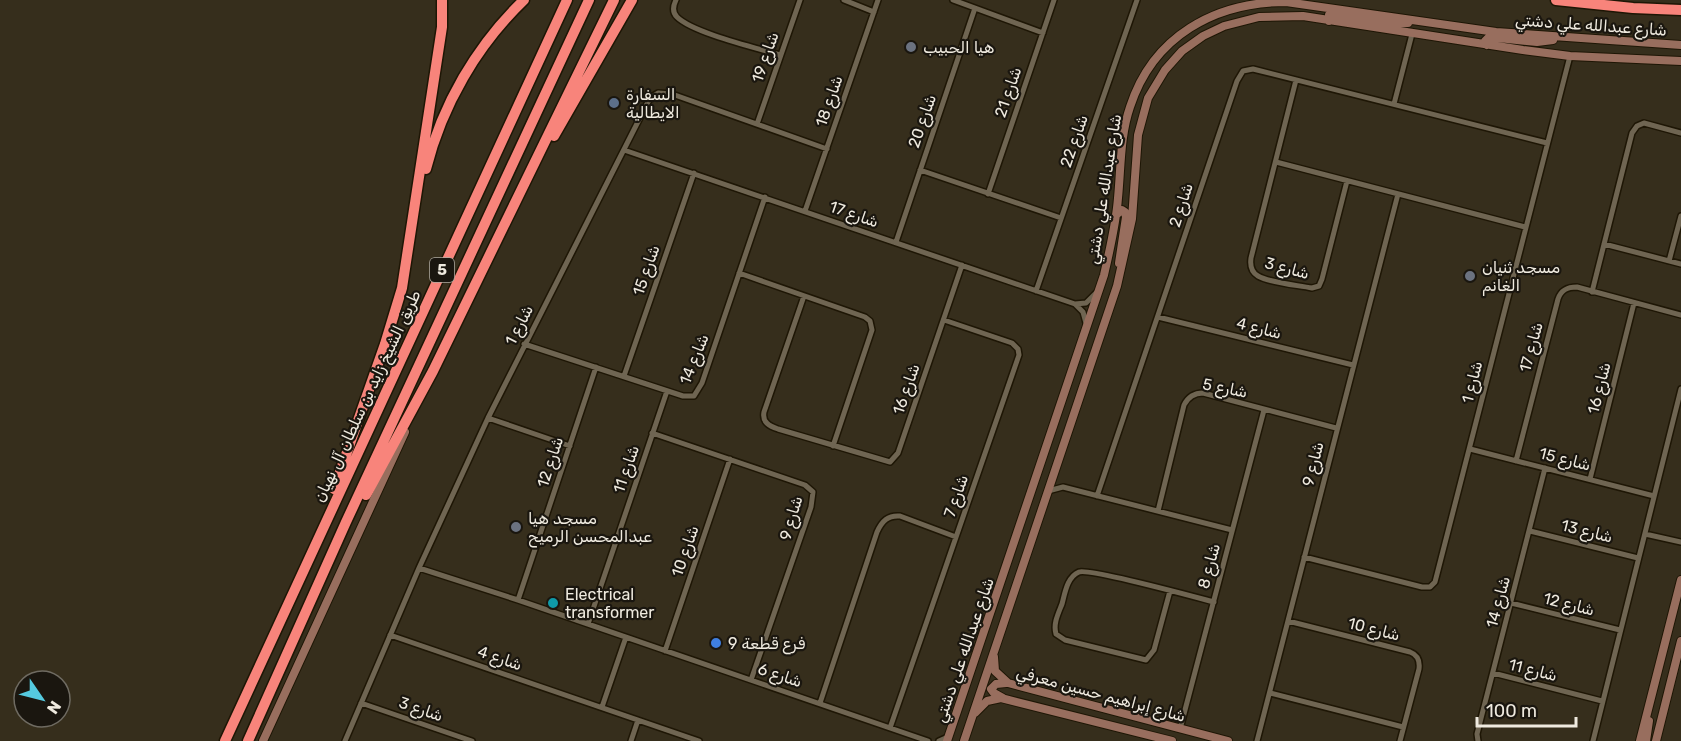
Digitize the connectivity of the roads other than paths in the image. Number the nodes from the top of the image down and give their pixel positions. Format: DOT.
graph roads {
  1 [pos="442,0"];
  2 [pos="524,0"];
  3 [pos="566,0"];
  4 [pos="589,0"];
  5 [pos="614,0"];
  6 [pos="632,0"];
  7 [pos="676,0"];
  8 [pos="800,0"];
  9 [pos="844,0"];
  10 [pos="878,0"];
  11 [pos="952,0"];
  12 [pos="1054,0"];
  13 [pos="1137,0"];
  14 [pos="1556,0"];
  15 [pos="975,8"];
  16 [pos="1681,10"];
  17 [pos="874,12"];
  18 [pos="1329,21"];
  19 [pos="1418,21"];
  20 [pos="1043,33"];
  21 [pos="1412,34"];
  22 [pos="1563,38"];
  23 [pos="1660,44"];
  24 [pos="1487,45"];
  25 [pos="1681,45"];
  26 [pos="1681,52"];
  27 [pos="780,55"];
  28 [pos="1570,56"];
  29 [pos="1614,57"];
  30 [pos="1681,60"];
  31 [pos="1296,81"];
  32 [pos="1394,104"];
  33 [pos="757,124"];
  34 [pos="1681,133"];
  35 [pos="1546,143"];
  36 [pos="827,149"];
  37 [pos="624,150"];
  38 [pos="1276,162"];
  39 [pos="920,170"];
  40 [pos="694,173"];
  41 [pos="1347,181"];
  42 [pos="988,194"];
  43 [pos="1398,194"];
  44 [pos="765,197"];
  45 [pos="517,198"];
  46 [pos="805,211"];
  47 [pos="1116,215"];
  48 [pos="1681,216"];
  49 [pos="413,218"];
  50 [pos="1060,218"];
  51 [pos="1525,227"];
  52 [pos="896,242"];
  53 [pos="1604,244"];
  54 [pos="1670,261"];
  55 [pos="1681,264"];
  56 [pos="962,265"];
  57 [pos="739,273"];
  58 [pos="1121,273"];
  59 [pos="1101,286"];
  60 [pos="1036,291"];
  61 [pos="1592,292"];
  62 [pos="804,296"];
  63 [pos="1634,303"];
  64 [pos="1075,304"];
  65 [pos="1681,315"];
  66 [pos="1158,317"];
  67 [pos="944,320"];
  68 [pos="1085,332"];
  69 [pos="524,344"];
  70 [pos="1353,365"];
  71 [pos="596,367"];
  72 [pos="433,371"];
  73 [pos="624,376"];
  74 [pos="1681,389"];
  75 [pos="667,391"];
  76 [pos="1264,410"];
  77 [pos="488,418"];
  78 [pos="1336,428"];
  79 [pos="652,433"];
  80 [pos="570,446"];
  81 [pos="832,446"];
  82 [pos="1470,449"];
  83 [pos="730,459"];
  84 [pos="1516,461"];
  85 [pos="1545,468"];
  86 [pos="1053,474"];
  87 [pos="1590,479"];
  88 [pos="1063,487"];
  89 [pos="1047,492"];
  90 [pos="1097,496"];
  91 [pos="1654,496"];
  92 [pos="1158,511"];
  93 [pos="346,522"];
  94 [pos="1232,530"];
  95 [pos="1530,531"];
  96 [pos="1645,534"];
  97 [pos="956,537"];
  98 [pos="316,540"];
  99 [pos="1680,543"];
  100 [pos="1304,557"];
  101 [pos="1638,558"];
  102 [pos="419,568"];
  103 [pos="1681,580"];
  104 [pos="1170,591"];
  105 [pos="518,600"];
  106 [pos="1214,602"];
  107 [pos="1512,603"];
  108 [pos="1288,621"];
  109 [pos="588,624"];
  110 [pos="1620,630"];
  111 [pos="390,635"];
  112 [pos="626,637"];
  113 [pos="1681,641"];
  114 [pos="996,647"];
  115 [pos="665,651"];
  116 [pos="1493,674"];
  117 [pos="751,680"];
  118 [pos="1008,683"];
  119 [pos="1270,693"];
  120 [pos="1004,699"];
  121 [pos="1602,700"];
  122 [pos="361,703"];
  123 [pos="820,703"];
  124 [pos="602,707"];
  125 [pos="1648,711"];
  126 [pos="971,719"];
  127 [pos="638,720"];
  128 [pos="1404,727"];
  129 [pos="890,728"];
  130 [pos="1180,729"];
  131 [pos="948,739"];
  132 [pos="225,741"];
  133 [pos="248,741"];
  134 [pos="263,741"];
  135 [pos="345,741"];
  136 [pos="472,741"];
  137 [pos="631,741"];
  138 [pos="699,741"];
  139 [pos="928,741"];
  140 [pos="939,741"];
  141 [pos="964,741"];
  142 [pos="1172,741"];
  143 [pos="1228,741"];
  144 [pos="1257,741"];
  145 [pos="1400,741"];
  146 [pos="1478,741"];
  147 [pos="1593,741"];
  148 [pos="1640,741"];
  149 [pos="1646,741"];
  150 [pos="1656,741"];
  1 -- 49 [label="highway"];
  2 -- 49 [label="highway"];
  3 -- 98 [label="highway, طريق الشيخ زايد بن سلطان آل نهيان / 5"];
  4 -- 93 [label="highway, طريق الشيخ زايد بن سلطان آل نهيان / 5"];
  5 -- 45 [label="highway"];
  6 -- 45 [label="highway"];
  7 -- 27 [label="street"];
  8 -- 27 [label="street, شارع 19"];
  9 -- 17 [label="street"];
  10 -- 17 [label="street, شارع 18"];
  11 -- 15 [label="street"];
  12 -- 20 [label="street, شارع 21"];
  13 -- 50 [label="street, شارع 22"];
  14 -- 16 [label="highway"];
  15 -- 20 [label="street"];
  15 -- 39 [label="street, شارع 20"];
  17 -- 36 [label="street, شارع 18"];
  18 -- 19 [label="main road"];
  18 -- 21 [label="main road, شارع عبدالله علي دشتي"];
  18 -- 58 [label="main road, شارع عبدالله علي دشتي"];
  19 -- 22 [label="main road, شارع عبدالله علي دشتي"];
  19 -- 47 [label="main road, شارع عبدالله علي دشتي"];
  20 -- 42 [label="street, شارع 21"];
  21 -- 24 [label="main road, شارع عبدالله علي دشتي"];
  21 -- 32 [label="street"];
  22 -- 23 [label="main road, شارع عبدالله علي دشتي"];
  22 -- 24 [label="main road"];
  23 -- 25 [label="main road, شارع عبدالله علي دشتي"];
  23 -- 29 [label="main road"];
  24 -- 28 [label="main road, شارع عبدالله علي دشتي"];
  26 -- 30 [label="main road"];
  27 -- 33 [label="street, شارع 19"];
  28 -- 29 [label="main road, شارع عبدالله علي دشتي"];
  28 -- 35 [label="street, شارع 1"];
  29 -- 30 [label="main road, شارع عبدالله علي دشتي"];
  31 -- 32 [label="street, شارع 2"];
  31 -- 38 [label="street, شارع 3"];
  31 -- 66 [label="street, شارع 2"];
  32 -- 35 [label="street, شارع 2"];
  33 -- 36 [label="street, شارع 1"];
  33 -- 37 [label="street, شارع 1"];
  34 -- 53 [label="street"];
  35 -- 51 [label="street, شارع 1"];
  36 -- 46 [label="street, شارع 18"];
  37 -- 40 [label="street, شارع 17"];
  37 -- 69 [label="street, شارع 1"];
  38 -- 41 [label="street"];
  38 -- 41 [label="street, شارع 3"];
  39 -- 42 [label="street"];
  39 -- 52 [label="street, شارع 20"];
  40 -- 44 [label="street, شارع 17"];
  40 -- 73 [label="street, شارع 15"];
  41 -- 43 [label="street"];
  42 -- 50 [label="street"];
  43 -- 51 [label="street"];
  43 -- 70 [label="street, شارع 9"];
  44 -- 46 [label="street, شارع 17"];
  44 -- 57 [label="street, شارع 14"];
  45 -- 72 [label="highway"];
  46 -- 52 [label="street, شارع 17"];
  47 -- 58 [label="main road"];
  47 -- 59 [label="main road, شارع عبدالله علي دشتي"];
  48 -- 54 [label="street"];
  49 -- 98 [label="highway"];
  50 -- 60 [label="street, شارع 22"];
  51 -- 82 [label="street, شارع 1"];
  52 -- 56 [label="street, شارع 17"];
  53 -- 54 [label="street"];
  53 -- 61 [label="street"];
  54 -- 55 [label="street"];
  56 -- 60 [label="street, شارع 17"];
  56 -- 67 [label="street, شارع 16"];
  57 -- 62 [label="street"];
  57 -- 75 [label="street, شارع 14"];
  58 -- 86 [label="main road, شارع عبدالله علي دشتي"];
  59 -- 64 [label="street"];
  59 -- 68 [label="main road, شارع عبدالله علي دشتي"];
  60 -- 64 [label="street, شارع 17"];
  61 -- 63 [label="street, شارع 17"];
  61 -- 84 [label="street, شارع 17"];
  62 -- 81 [label="street"];
  62 -- 81 [label="street, شارع 16"];
  63 -- 65 [label="street, شارع 17"];
  63 -- 87 [label="street, شارع 16"];
  64 -- 68 [label="street"];
  66 -- 70 [label="street, شارع 4"];
  66 -- 90 [label="street, شارع 2"];
  67 -- 81 [label="street, شارع 16"];
  67 -- 97 [label="street, شارع 7"];
  68 -- 131 [label="main road, شارع عبدالله علي دشتي"];
  69 -- 71 [label="street, شارع 14"];
  69 -- 77 [label="street, شارع 1"];
  70 -- 78 [label="street, شارع 9"];
  71 -- 73 [label="street, شارع 14"];
  71 -- 80 [label="street, شارع 12"];
  72 -- 93 [label="highway"];
  72 -- 134 [label="main road"];
  73 -- 75 [label="street, شارع 14"];
  74 -- 91 [label="street"];
  75 -- 79 [label="street, شارع 11"];
  76 -- 78 [label="street, شارع 5"];
  76 -- 92 [label="street, شارع 5"];
  76 -- 94 [label="street, شارع 8"];
  77 -- 80 [label="street"];
  77 -- 102 [label="street, شارع 1"];
  78 -- 100 [label="street, شارع 9"];
  79 -- 83 [label="street, شارع 9"];
  79 -- 109 [label="street, شارع 11"];
  80 -- 105 [label="street, شارع 12"];
  82 -- 84 [label="street, شارع 15"];
  82 -- 100 [label="street, شارع 1"];
  83 -- 115 [label="street, شارع 10"];
  83 -- 117 [label="street, شارع 9"];
  84 -- 85 [label="street, شارع 15"];
  85 -- 87 [label="street, شارع 15"];
  85 -- 95 [label="street, شارع 14"];
  86 -- 88 [label="street"];
  86 -- 89 [label="main road, شارع عبدالله علي دشتي"];
  87 -- 91 [label="street, شارع 15"];
  88 -- 89 [label="street"];
  88 -- 90 [label="street"];
  89 -- 114 [label="main road, شارع عبدالله علي دشتي"];
  90 -- 92 [label="street"];
  91 -- 96 [label="street"];
  92 -- 94 [label="street"];
  93 -- 133 [label="highway, طريق الشيخ زايد بن سلطان آل نهيان / 5"];
  94 -- 106 [label="street, شارع 8"];
  95 -- 101 [label="street, شارع 13"];
  95 -- 107 [label="street, شارع 14"];
  96 -- 99 [label="street"];
  96 -- 101 [label="street"];
  97 -- 123 [label="street"];
  97 -- 129 [label="street, شارع 7"];
  98 -- 132 [label="highway, طريق الشيخ زايد بن سلطان آل نهيان / 5"];
  100 -- 108 [label="street, شارع 9"];
  101 -- 110 [label="street"];
  102 -- 105 [label="street, شارع 6"];
  102 -- 111 [label="street, شارع 1"];
  103 -- 125 [label="main road"];
  104 -- 104 [label="street"];
  104 -- 106 [label="street"];
  105 -- 109 [label="street, شارع 6"];
  106 -- 130 [label="street, شارع 8"];
  107 -- 110 [label="street, شارع 12"];
  107 -- 116 [label="street, شارع 14"];
  108 -- 119 [label="street, شارع 9"];
  108 -- 128 [label="street, شارع 10"];
  109 -- 112 [label="street, شارع 6"];
  110 -- 121 [label="street"];
  111 -- 122 [label="street, شارع 1"];
  111 -- 124 [label="street, شارع 4"];
  112 -- 115 [label="street, شارع 6"];
  112 -- 124 [label="street"];
  113 -- 150 [label="main road"];
  114 -- 118 [label="main road, شارع إبراهيم حسين معرفي"];
  114 -- 126 [label="main road, شارع عبدالله علي دشتي"];
  115 -- 117 [label="street, شارع 6"];
  116 -- 121 [label="street, شارع 11"];
  116 -- 146 [label="street, شارع 14"];
  117 -- 123 [label="street, شارع 6"];
  118 -- 120 [label="main road"];
  118 -- 130 [label="main road, شارع إبراهيم حسين معرفي"];
  119 -- 128 [label="street"];
  119 -- 144 [label="street, شارع 9"];
  120 -- 126 [label="main road, شارع إبراهيم حسين معرفي"];
  120 -- 142 [label="main road, شارع إبراهيم حسين معرفي"];
  121 -- 147 [label="street"];
  122 -- 135 [label="street, شارع 1"];
  122 -- 136 [label="street, شارع 3"];
  123 -- 129 [label="street, شارع 6"];
  124 -- 127 [label="street, شارع 4"];
  125 -- 148 [label="main road"];
  125 -- 149 [label="main road"];
  126 -- 141 [label="main road, شارع عبدالله علي دشتي"];
  127 -- 137 [label="street"];
  127 -- 138 [label="street, شارع 4"];
  128 -- 145 [label="street, شارع 10"];
  129 -- 139 [label="street, شارع 6"];
  130 -- 143 [label="main road, شارع إبراهيم حسين معرفي"];
  131 -- 140 [label="street"];
}
